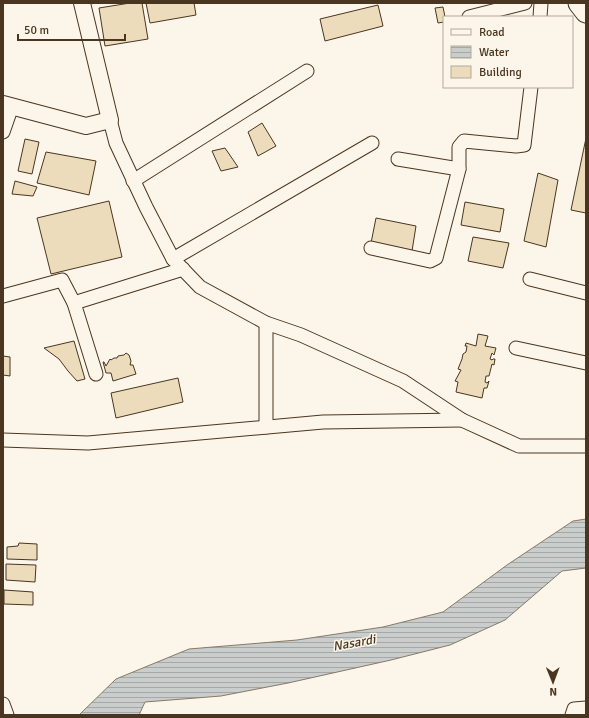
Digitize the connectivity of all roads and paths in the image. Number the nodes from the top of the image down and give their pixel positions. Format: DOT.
graph roads {
  1 [pos="82,3"];
  2 [pos="525,3"];
  3 [pos="541,3"];
  4 [pos="579,3"];
  5 [pos="586,12"];
  6 [pos="473,16"];
  7 [pos="540,16"];
  8 [pos="307,71"];
  9 [pos="532,88"];
  10 [pos="8,105"];
  11 [pos="110,120"];
  12 [pos="3,132"];
  13 [pos="372,143"];
  14 [pos="398,159"];
  15 [pos="459,169"];
  16 [pos="134,181"];
  17 [pos="370,248"];
  18 [pos="173,259"];
  19 [pos="183,270"];
  20 [pos="530,280"];
  21 [pos="586,293"];
  22 [pos="3,296"];
  23 [pos="74,303"];
  24 [pos="266,323"];
  25 [pos="516,348"];
  26 [pos="586,363"];
  27 [pos="96,374"];
  28 [pos="462,420"];
  29 [pos="266,427"];
  30 [pos="3,440"];
  31 [pos="586,446"];
  32 [pos="3,704"];
  33 [pos="586,708"];
  34 [pos="7,715"];
  35 [pos="572,715"];
  1 -- 11 [label="street"];
  2 -- 6 [label="street"];
  3 -- 7 [label="street"];
  4 -- 5 [label="highway"];
  8 -- 16 [label="street"];
  9 -- 15 [label="street"];
  10 -- 11 [label="street"];
  10 -- 12 [label="street"];
  11 -- 16 [label="street"];
  13 -- 18 [label="street"];
  14 -- 15 [label="street"];
  15 -- 17 [label="street"];
  16 -- 18 [label="street"];
  18 -- 19 [label="street"];
  19 -- 23 [label="street"];
  19 -- 24 [label="street"];
  20 -- 21 [label="street"];
  22 -- 23 [label="street"];
  23 -- 27 [label="street"];
  24 -- 28 [label="street"];
  24 -- 29 [label="street"];
  25 -- 26 [label="street"];
  28 -- 29 [label="street"];
  28 -- 31 [label="street"];
  29 -- 30 [label="street"];
  32 -- 34 [label="street"];
  33 -- 35 [label="street"];
}
